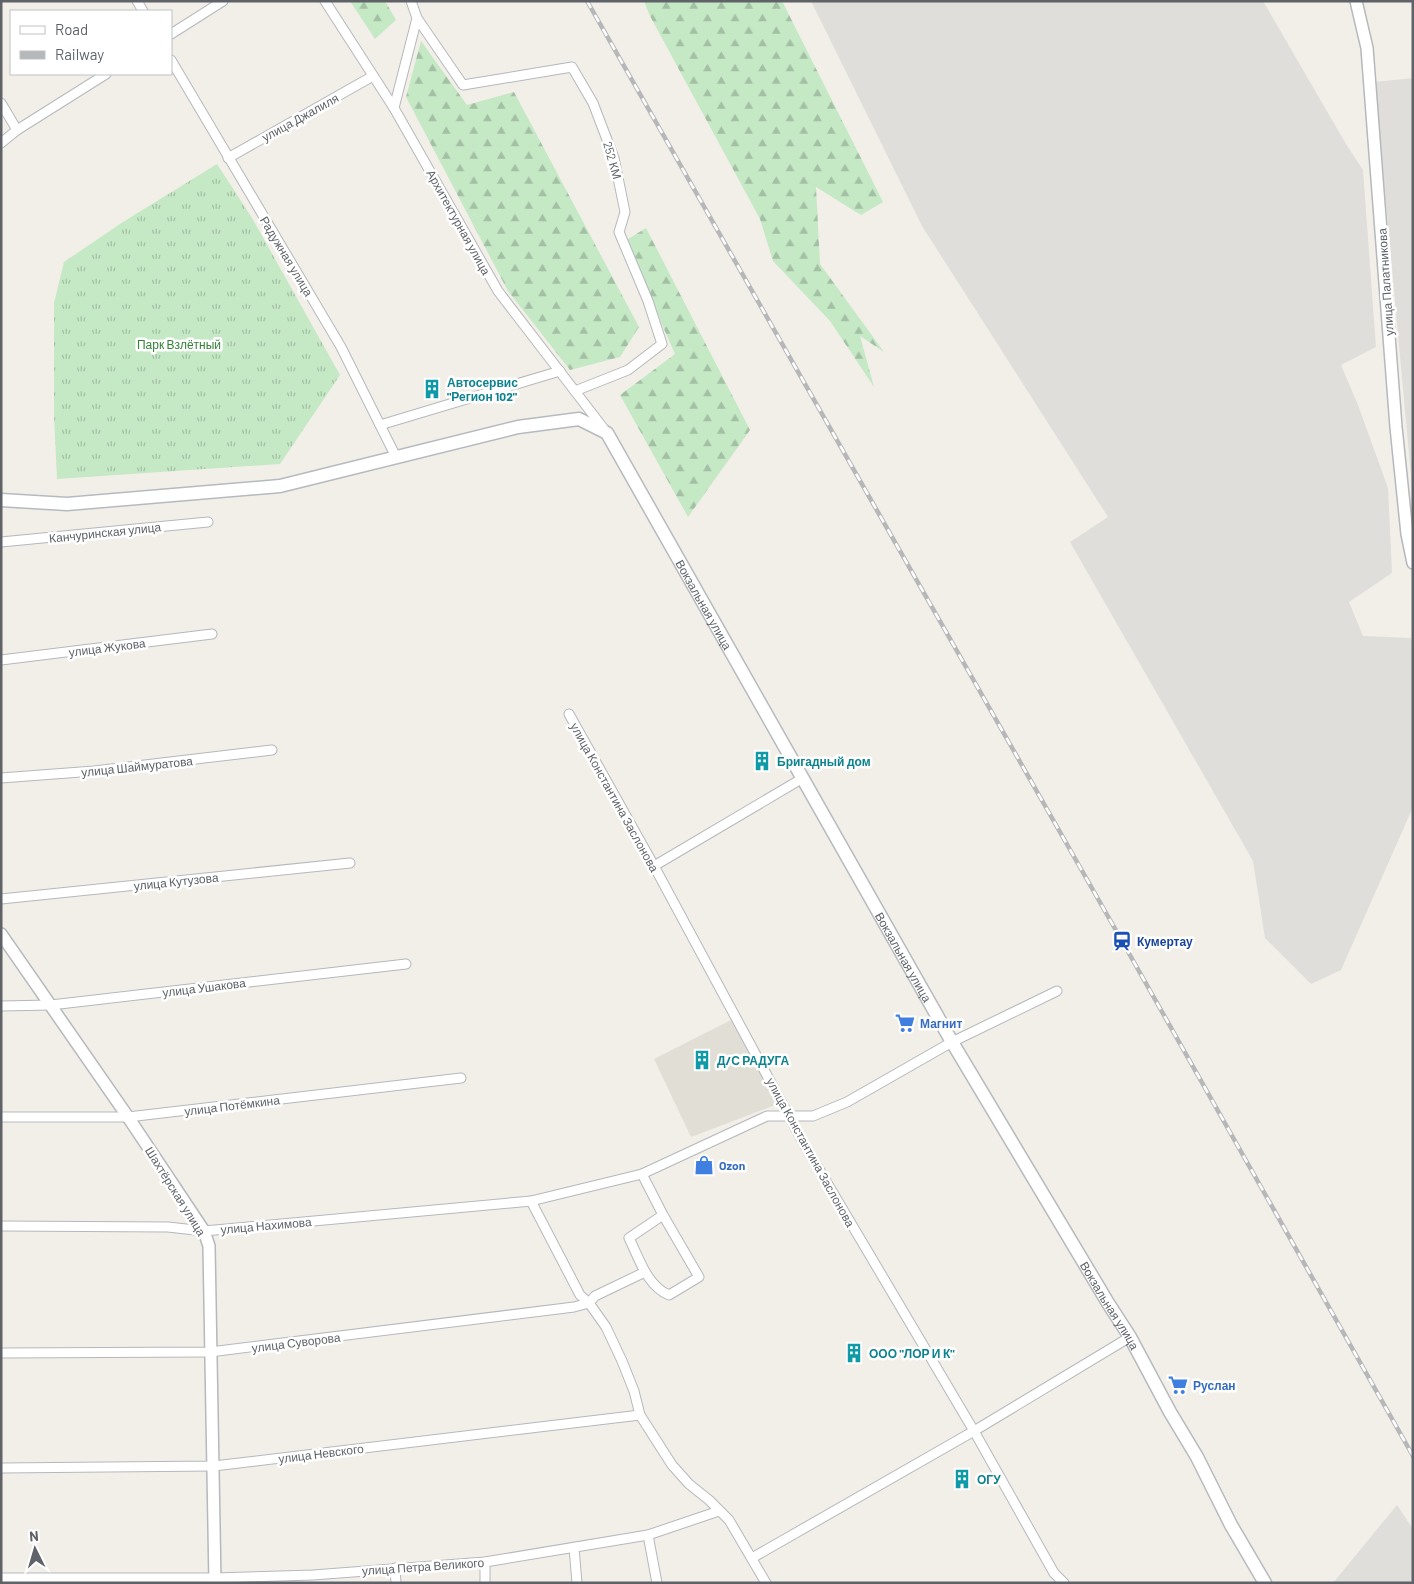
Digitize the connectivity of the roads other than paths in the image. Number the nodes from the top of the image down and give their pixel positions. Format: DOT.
graph roads {
  1 [pos="223,1"];
  2 [pos="325,1"];
  3 [pos="411,1"];
  4 [pos="1356,1"];
  5 [pos="417,18"];
  6 [pos="172,33"];
  7 [pos="172,62"];
  8 [pos="104,75"];
  9 [pos="373,76"];
  10 [pos="1,103"];
  11 [pos="394,108"];
  12 [pos="17,130"];
  13 [pos="1,143"];
  14 [pos="228,158"];
  15 [pos="560,371"];
  16 [pos="575,391"];
  17 [pos="380,425"];
  18 [pos="607,433"];
  19 [pos="396,457"];
  20 [pos="1,500"];
  21 [pos="208,522"];
  22 [pos="1,542"];
  23 [pos="1413,564"];
  24 [pos="212,634"];
  25 [pos="1,660"];
  26 [pos="569,714"];
  27 [pos="272,750"];
  28 [pos="1,778"];
  29 [pos="803,778"];
  30 [pos="350,863"];
  31 [pos="654,866"];
  32 [pos="1,899"];
  33 [pos="1,934"];
  34 [pos="406,964"];
  35 [pos="1057,992"];
  36 [pos="1,1006"];
  37 [pos="51,1006"];
  38 [pos="952,1042"];
  39 [pos="461,1078"];
  40 [pos="1,1117"];
  41 [pos="128,1117"];
  42 [pos="790,1117"];
  43 [pos="642,1174"];
  44 [pos="531,1201"];
  45 [pos="663,1215"];
  46 [pos="1,1226"];
  47 [pos="204,1231"];
  48 [pos="645,1272"];
  49 [pos="589,1303"];
  50 [pos="1130,1337"];
  51 [pos="210,1352"];
  52 [pos="1,1353"];
  53 [pos="640,1415"];
  54 [pos="974,1431"];
  55 [pos="214,1466"];
  56 [pos="1,1468"];
  57 [pos="719,1510"];
  58 [pos="648,1535"];
  59 [pos="574,1548"];
  60 [pos="752,1558"];
  61 [pos="485,1562"];
  62 [pos="395,1568"];
  63 [pos="1,1578"];
  64 [pos="313,1579"];
  65 [pos="215,1580"];
  66 [pos="1058,1581"];
  67 [pos="396,1583"];
  68 [pos="486,1583"];
  69 [pos="578,1583"];
  70 [pos="657,1583"];
  71 [pos="766,1583"];
  72 [pos="1264,1583"];
  1 -- 6 [label="street"];
  2 -- 9 [label="street, Архитектурная улица"];
  3 -- 5 [label="street"];
  4 -- 23 [label="street, улица Палатникова"];
  5 -- 11 [label="street"];
  5 -- 16 [label="street, 252 КМ"];
  7 -- 14 [label="street, Радужная улица"];
  8 -- 12 [label="street"];
  9 -- 11 [label="street, Архитектурная улица"];
  9 -- 14 [label="street, улица Джалиля"];
  10 -- 12 [label="street"];
  11 -- 15 [label="street, Архитектурная улица"];
  12 -- 13 [label="street"];
  14 -- 17 [label="street, Радужная улица"];
  15 -- 16 [label="street, Архитектурная улица"];
  15 -- 17 [label="street"];
  16 -- 18 [label="street, Архитектурная улица"];
  17 -- 19 [label="street, Радужная улица"];
  18 -- 19 [label="main road"];
  18 -- 29 [label="main road, Вокзальная улица"];
  19 -- 20 [label="main road"];
  21 -- 22 [label="street, Канчуринская улица"];
  24 -- 25 [label="street, улица Жукова"];
  26 -- 31 [label="street, улица Константина Заслонова"];
  27 -- 28 [label="street, улица Шаймуратова"];
  29 -- 31 [label="street"];
  29 -- 38 [label="main road, Вокзальная улица"];
  30 -- 32 [label="street, улица Кутузова"];
  31 -- 42 [label="street, улица Константина Заслонова"];
  33 -- 37 [label="street, Шахтёрская улица"];
  34 -- 37 [label="street, улица Ушакова"];
  35 -- 38 [label="street, улица Нахимова"];
  36 -- 37 [label="street, улица Ушакова"];
  37 -- 41 [label="street, Шахтёрская улица"];
  38 -- 42 [label="street, улица Нахимова"];
  38 -- 50 [label="main road, Вокзальная улица"];
  39 -- 41 [label="street, улица Потёмкина"];
  40 -- 41 [label="street, улица Потёмкина"];
  41 -- 47 [label="street, Шахтёрская улица"];
  42 -- 43 [label="street, улица Нахимова"];
  42 -- 54 [label="street, улица Константина Заслонова"];
  43 -- 44 [label="street, улица Нахимова"];
  43 -- 45 [label="street"];
  44 -- 47 [label="street, улица Нахимова"];
  44 -- 49 [label="street"];
  45 -- 48 [label="street"];
  45 -- 48 [label="street"];
  46 -- 47 [label="street, улица Нахимова"];
  47 -- 51 [label="street, Шахтёрская улица"];
  48 -- 49 [label="street"];
  49 -- 51 [label="street, улица Суворова"];
  49 -- 53 [label="street"];
  50 -- 54 [label="street"];
  50 -- 72 [label="main road, Вокзальная улица"];
  51 -- 52 [label="street, улица Суворова"];
  51 -- 55 [label="street, Шахтёрская улица"];
  53 -- 55 [label="street, улица Невского"];
  53 -- 57 [label="street"];
  54 -- 60 [label="street"];
  54 -- 66 [label="street, улица Константина Заслонова"];
  55 -- 56 [label="street, улица Невского"];
  55 -- 65 [label="street, Шахтёрская улица"];
  57 -- 58 [label="street, улица Петра Великого"];
  57 -- 60 [label="street"];
  58 -- 59 [label="street, улица Петра Великого"];
  58 -- 70 [label="street"];
  59 -- 61 [label="street, улица Петра Великого"];
  59 -- 69 [label="street"];
  60 -- 71 [label="street"];
  61 -- 62 [label="street, улица Петра Великого"];
  61 -- 68 [label="street"];
  62 -- 64 [label="street, улица Петра Великого"];
  62 -- 67 [label="street"];
  63 -- 65 [label="street, улица Петра Великого"];
  64 -- 65 [label="street, улица Петра Великого"];
}
